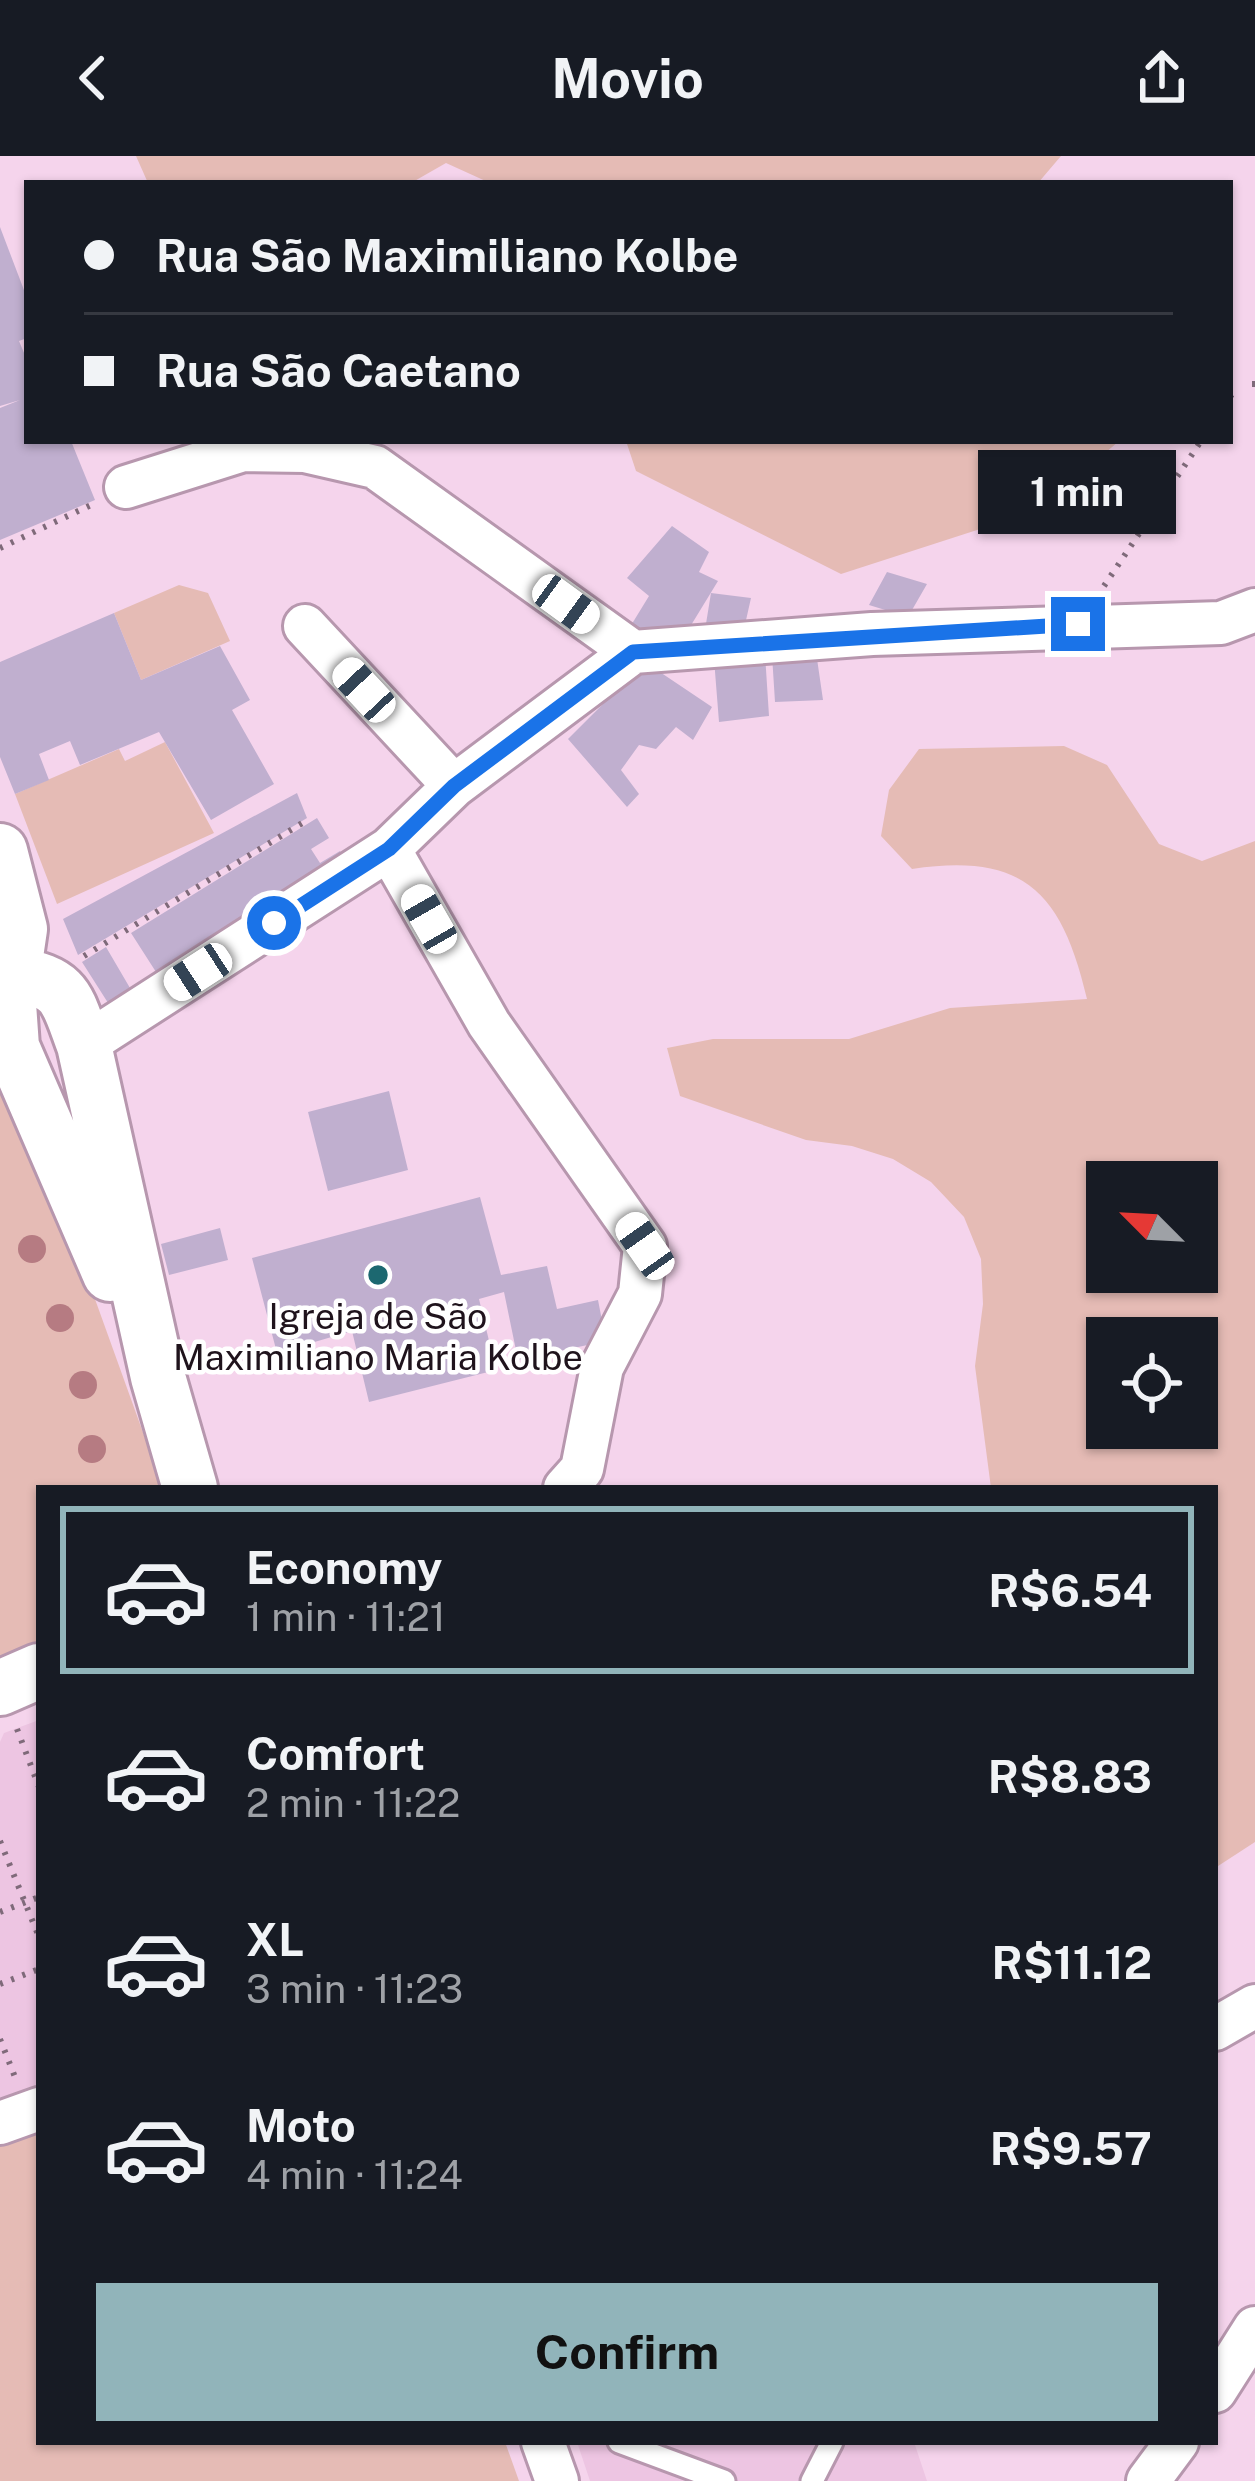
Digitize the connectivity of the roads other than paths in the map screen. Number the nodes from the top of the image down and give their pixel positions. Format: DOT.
graph roads {
  1 [pos="126,487"];
  2 [pos="1255,610"];
  3 [pos="305,626"];
  4 [pos="633,652"];
  5 [pos="454,786"];
  6 [pos="389,849"];
  7 [pos="0,851"];
  8 [pos="7,977"];
  9 [pos="84,1045"];
  10 [pos="158,1377"];
  11 [pos="189,1485"];
  12 [pos="568,1485"];
  13 [pos="36,1675"];
  14 [pos="8,1708"];
  15 [pos="1255,2006"];
  16 [pos="1218,2027"];
  17 [pos="1255,2328"];
  18 [pos="1218,2386"];
  19 [pos="627,2445"];
  20 [pos="830,2445"];
  21 [pos="1175,2445"];
  22 [pos="724,2481"];
  23 [pos="812,2481"];
  24 [pos="1148,2481"];
  1 -- 4 [label="street"];
  2 -- 4 [label="street"];
  3 -- 5 [label="street"];
  4 -- 5 [label="street"];
  5 -- 6 [label="street"];
  6 -- 9 [label="street"];
  6 -- 12 [label="street"];
  7 -- 8 [label="street"];
  8 -- 9 [label="street"];
  8 -- 10 [label="street"];
  9 -- 10 [label="street"];
  10 -- 11 [label="street"];
  13 -- 14 [label="street"];
  15 -- 16 [label="street"];
  17 -- 18 [label="street"];
  19 -- 22 [label="lane"];
  20 -- 23 [label="lane"];
  21 -- 24 [label="street"];
}
